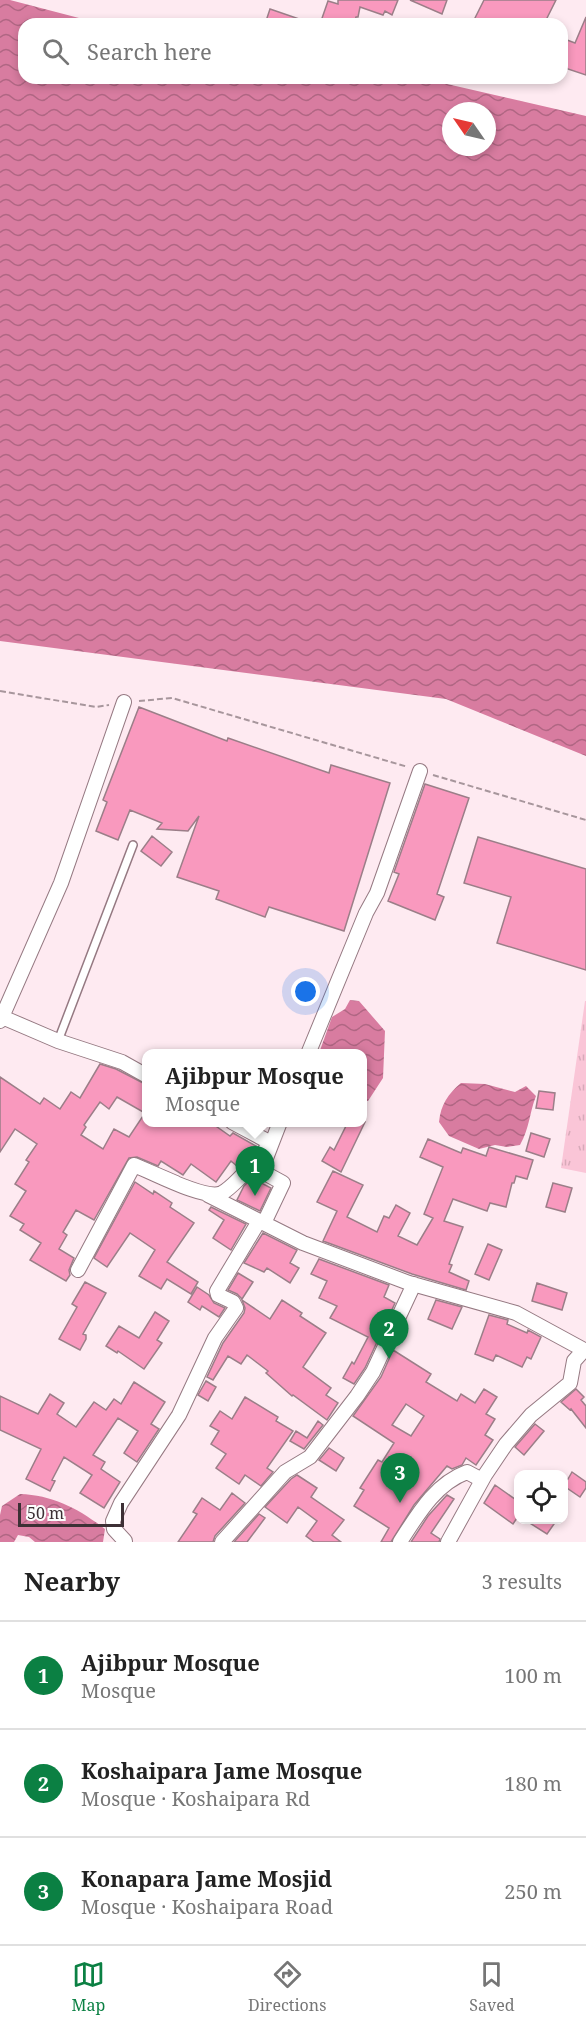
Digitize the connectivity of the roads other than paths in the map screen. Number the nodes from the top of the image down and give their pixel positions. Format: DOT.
graph roads {
  1 [pos="124,702"];
  2 [pos="420,771"];
  3 [pos="133,844"];
  4 [pos="1,1018"];
  5 [pos="58,1041"];
  6 [pos="310,1049"];
  7 [pos="142,1073"];
  8 [pos="241,1127"];
  9 [pos="278,1127"];
  10 [pos="271,1143"];
  11 [pos="208,1195"];
  12 [pos="262,1222"];
  13 [pos="78,1270"];
  14 [pos="414,1284"];
  15 [pos="585,1350"];
  16 [pos="482,1480"];
  17 [pos="125,1542"];
  18 [pos="222,1542"];
  19 [pos="400,1542"];
  20 [pos="448,1542"];
  1 -- 4 [label="street"];
  2 -- 6 [label="street"];
  3 -- 5 [label="lane"];
  4 -- 5 [label="street"];
  5 -- 7 [label="street"];
  8 -- 10 [label="street"];
  9 -- 10 [label="street"];
  10 -- 11 [label="street"];
  10 -- 12 [label="street"];
  11 -- 12 [label="street"];
  11 -- 13 [label="street"];
  12 -- 14 [label="street"];
  12 -- 17 [label="street"];
  14 -- 15 [label="street"];
  14 -- 18 [label="street"];
  15 -- 16 [label="street"];
  16 -- 19 [label="street"];
  16 -- 20 [label="street"];
}
